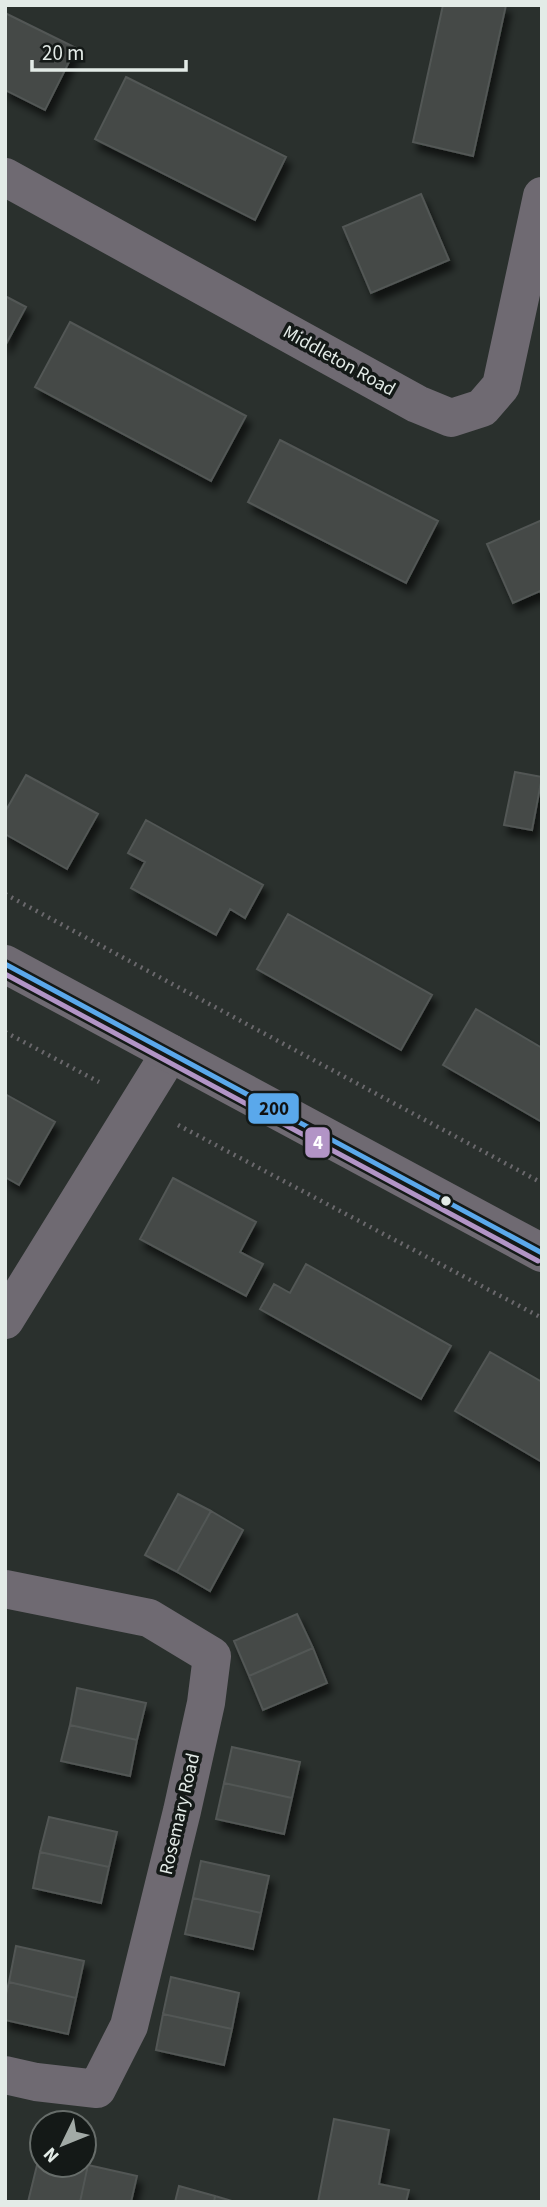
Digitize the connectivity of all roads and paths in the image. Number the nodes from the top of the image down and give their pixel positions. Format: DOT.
graph roads {
  1 [pos="5,177"];
  2 [pos="542,196"];
  3 [pos="5,894"];
  4 [pos="5,964"];
  5 [pos="5,1032"];
  6 [pos="170,1053"];
  7 [pos="138,1104"];
  8 [pos="542,1183"];
  9 [pos="542,1253"];
  10 [pos="542,1318"];
  11 [pos="5,1320"];
  12 [pos="5,1589"];
  13 [pos="5,2075"];
  1 -- 2 [label="street, Middleton Road"];
  3 -- 8 [label="path"];
  4 -- 6 [label="street"];
  5 -- 7 [label="path"];
  6 -- 7 [label="street"];
  6 -- 9 [label="street"];
  7 -- 10 [label="path"];
  7 -- 11 [label="street"];
  12 -- 13 [label="street, Rosemary Road"];
}
